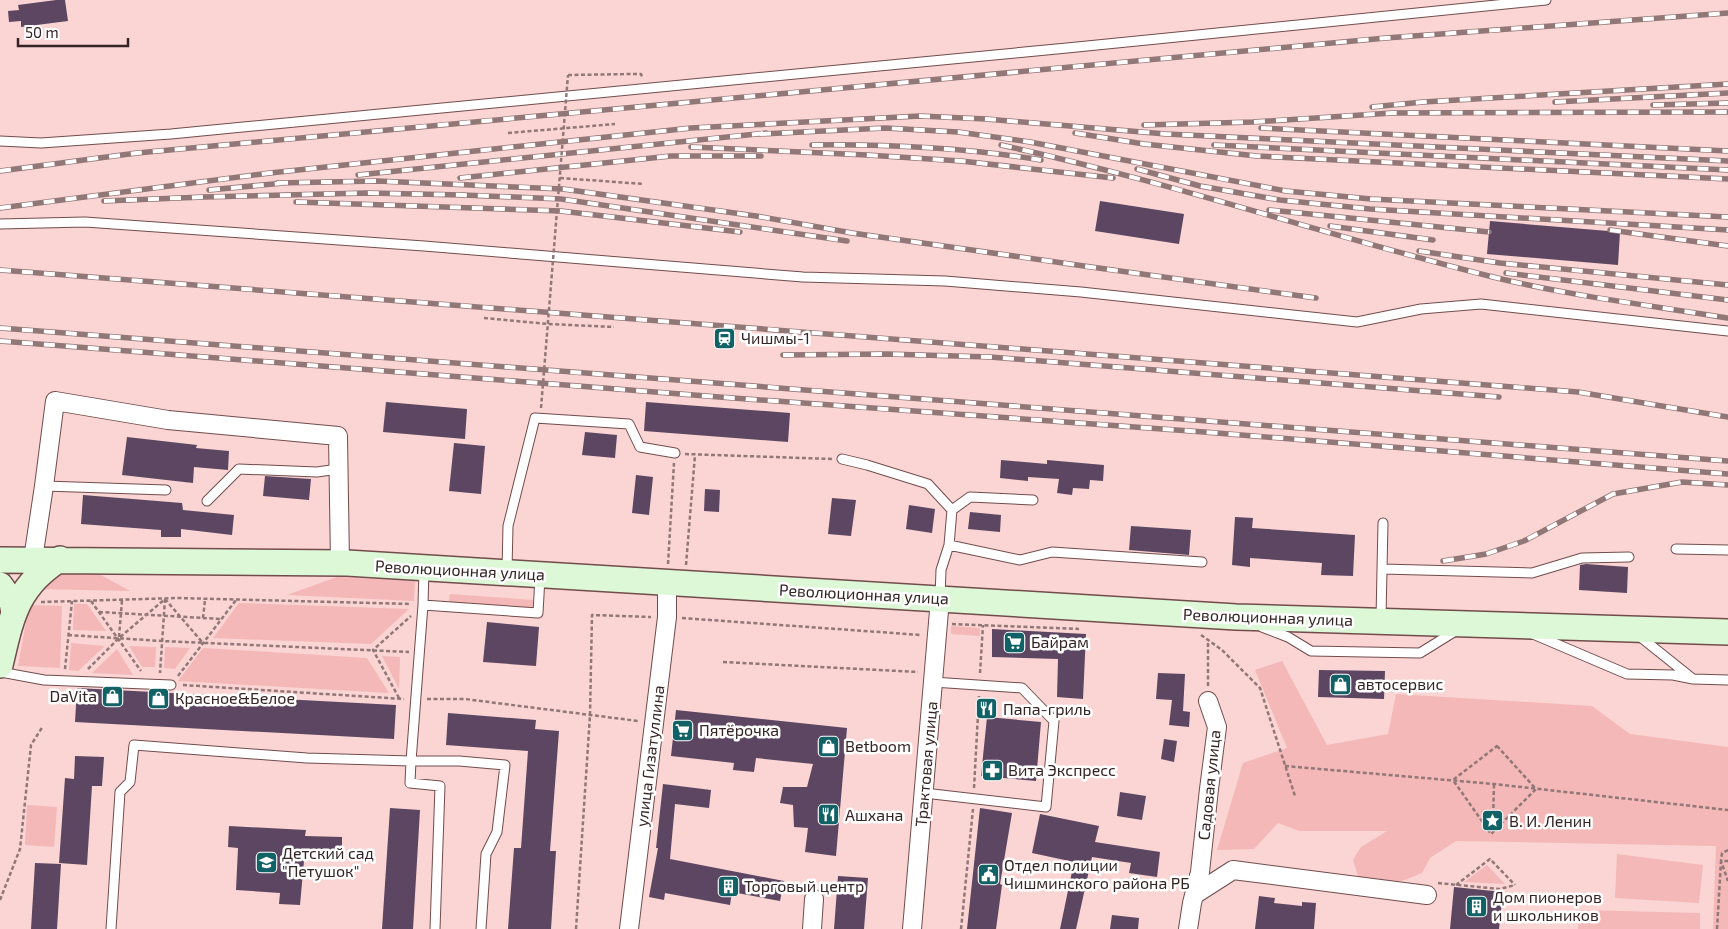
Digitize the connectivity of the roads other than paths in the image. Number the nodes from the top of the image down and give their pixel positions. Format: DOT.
graph roads {
  1 [pos="1546,0"];
  2 [pos="0,140"];
  3 [pos="0,224"];
  4 [pos="1728,331"];
  5 [pos="675,453"];
  6 [pos="842,459"];
  7 [pos="338,469"];
  8 [pos="44,486"];
  9 [pos="166,490"];
  10 [pos="1033,500"];
  11 [pos="207,501"];
  12 [pos="952,510"];
  13 [pos="1383,523"];
  14 [pos="949,545"];
  15 [pos="1676,549"];
  16 [pos="1728,550"];
  17 [pos="1629,558"];
  18 [pos="33,559"];
  19 [pos="60,559"];
  20 [pos="0,560"];
  21 [pos="1202,562"];
  22 [pos="340,563"];
  23 [pos="424,569"];
  24 [pos="1382,569"];
  25 [pos="506,573"];
  26 [pos="540,575"];
  27 [pos="676,584"];
  28 [pos="0,585"];
  29 [pos="940,598"];
  30 [pos="423,605"];
  31 [pos="16,608"];
  32 [pos="1236,617"];
  33 [pos="1381,622"];
  34 [pos="1467,624"];
  35 [pos="1512,625"];
  36 [pos="1632,630"];
  37 [pos="1728,632"];
  38 [pos="1,661"];
  39 [pos="934,678"];
  40 [pos="1694,679"];
  41 [pos="1728,680"];
  42 [pos="171,685"];
  43 [pos="1208,702"];
  44 [pos="411,762"];
  45 [pos="924,793"];
  46 [pos="1428,894"];
  47 [pos="1194,895"];
  48 [pos="814,899"];
  49 [pos="111,929"];
  50 [pos="435,929"];
  51 [pos="481,929"];
  52 [pos="629,929"];
  53 [pos="812,929"];
  54 [pos="912,929"];
  55 [pos="1188,929"];
  1 -- 2 [label="lane"];
  3 -- 4 [label="lane"];
  5 -- 25 [label="lane"];
  6 -- 12 [label="lane"];
  7 -- 8 [label="street"];
  7 -- 11 [label="lane"];
  7 -- 22 [label="street"];
  8 -- 9 [label="lane"];
  8 -- 18 [label="street"];
  10 -- 12 [label="lane"];
  12 -- 14 [label="lane"];
  13 -- 24 [label="lane"];
  14 -- 21 [label="lane"];
  14 -- 29 [label="lane"];
  15 -- 16 [label="lane"];
  17 -- 24 [label="lane"];
  18 -- 19 [label="main road, Революционная улица"];
  18 -- 20 [label="main road, Революционная улица"];
  19 -- 22 [label="main road, Революционная улица"];
  19 -- 31 [label="main road"];
  22 -- 23 [label="main road, Революционная улица"];
  23 -- 25 [label="main road, Революционная улица"];
  23 -- 30 [label="lane"];
  24 -- 33 [label="lane"];
  25 -- 26 [label="main road, Революционная улица"];
  26 -- 27 [label="main road, Революционная улица"];
  26 -- 30 [label="lane"];
  27 -- 29 [label="main road, Революционная улица"];
  27 -- 52 [label="street, улица Гизатуллина"];
  28 -- 31 [label="main road"];
  29 -- 32 [label="main road, Революционная улица"];
  29 -- 39 [label="street, Трактовая улица"];
  30 -- 44 [label="lane"];
  31 -- 38 [label="main road"];
  32 -- 33 [label="main road, Революционная улица"];
  32 -- 34 [label="lane"];
  33 -- 34 [label="main road, Революционная улица"];
  34 -- 35 [label="main road, Революционная улица"];
  35 -- 36 [label="main road, Революционная улица"];
  35 -- 40 [label="lane"];
  36 -- 37 [label="main road, Революционная улица"];
  36 -- 40 [label="lane"];
  38 -- 42 [label="lane"];
  39 -- 45 [label="street, Трактовая улица"];
  39 -- 45 [label="lane"];
  40 -- 41 [label="lane"];
  43 -- 47 [label="street, Садовая улица"];
  44 -- 49 [label="lane"];
  44 -- 50 [label="lane"];
  44 -- 51 [label="lane"];
  45 -- 54 [label="street, Трактовая улица"];
  46 -- 47 [label="street"];
  47 -- 55 [label="street, Садовая улица"];
  48 -- 53 [label="street"];
}
